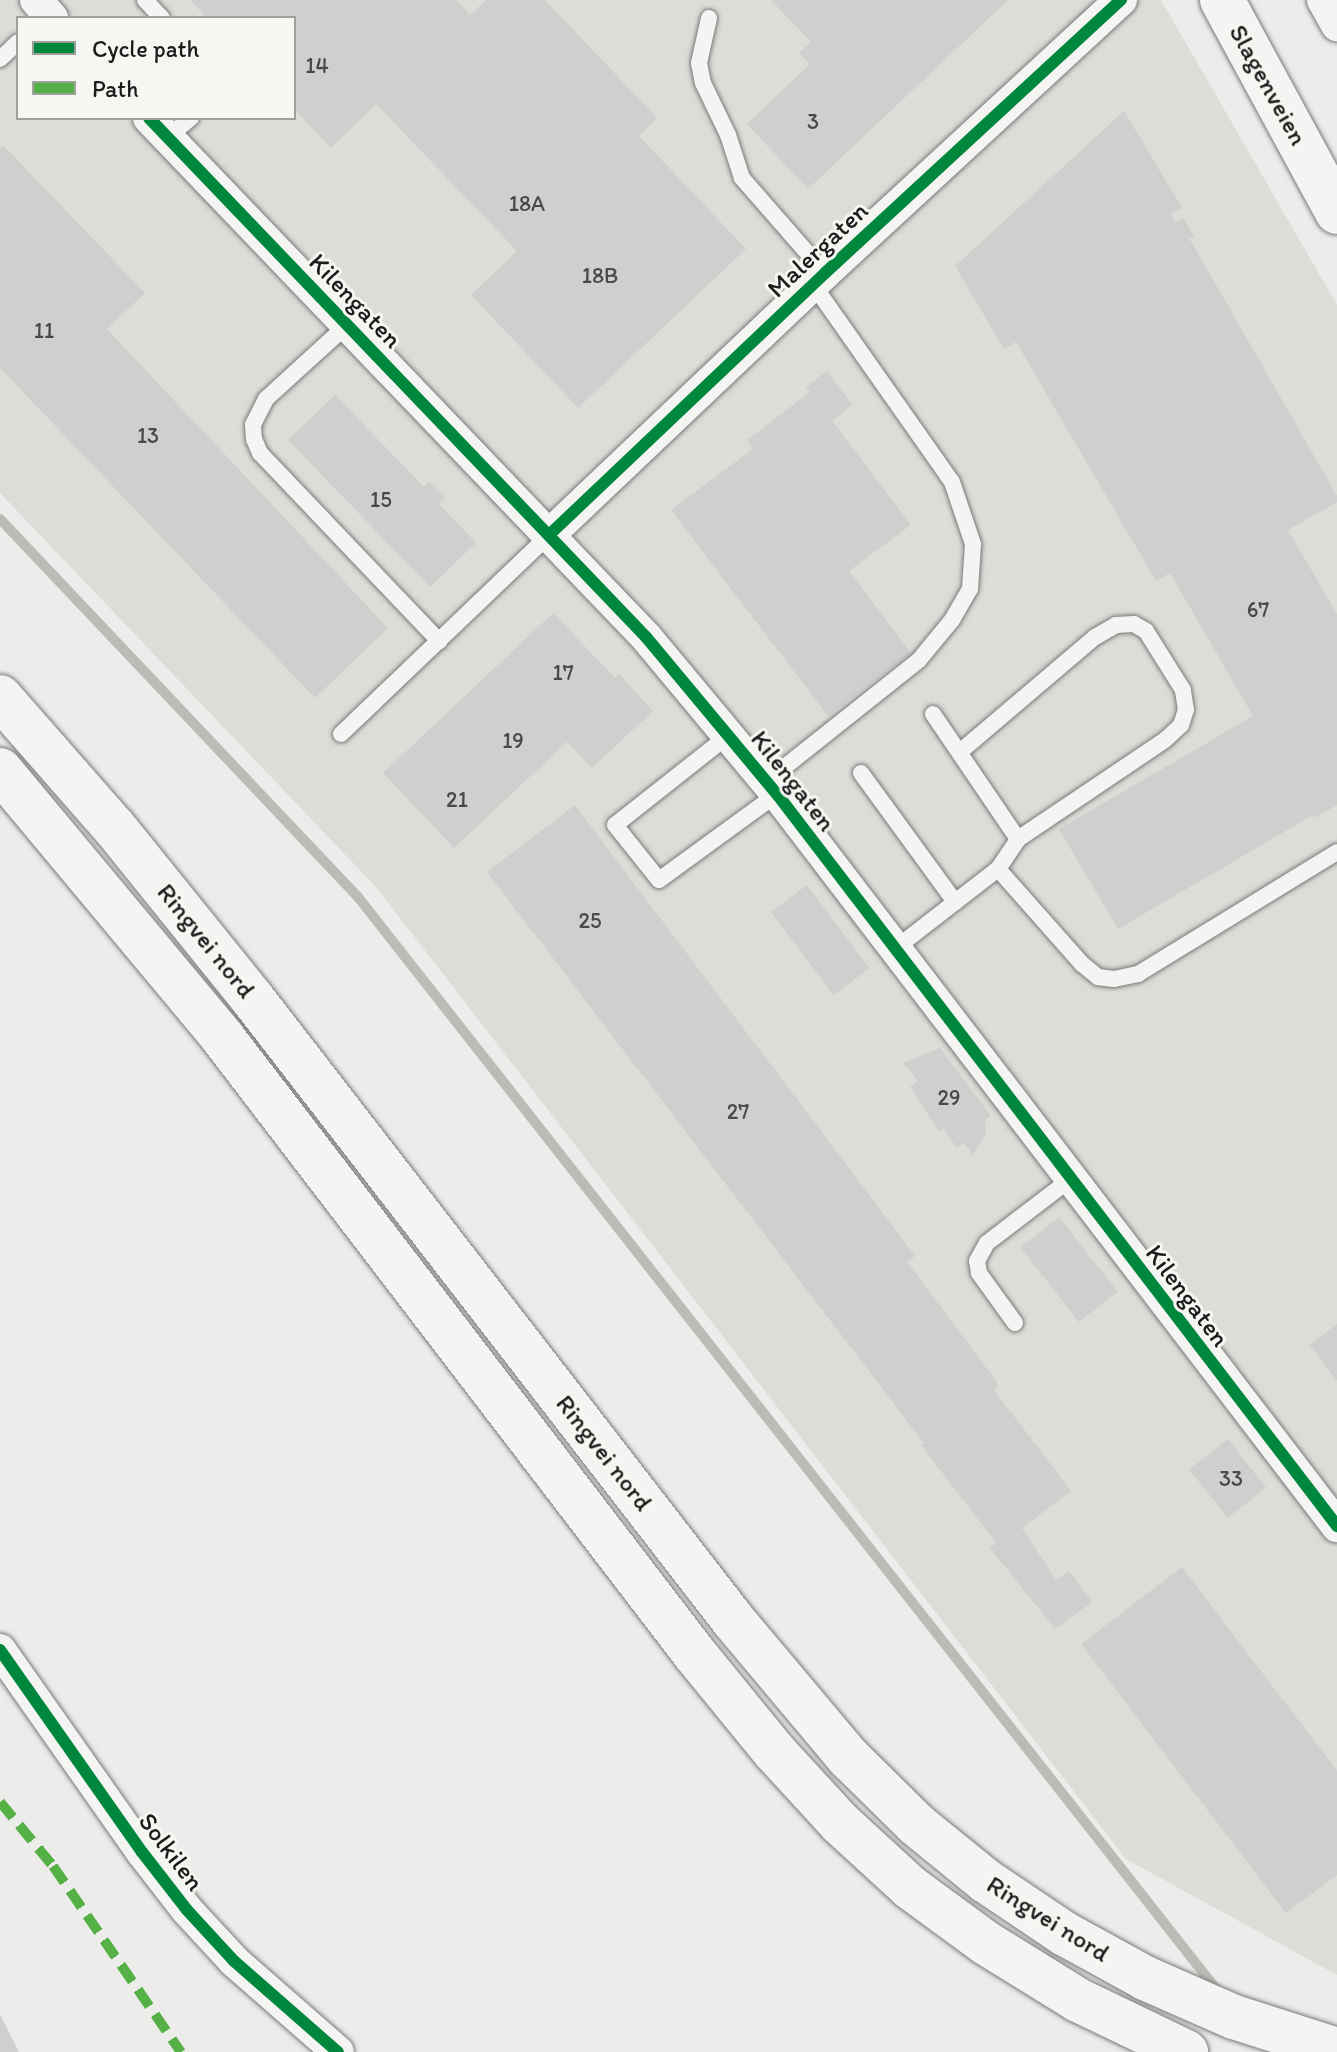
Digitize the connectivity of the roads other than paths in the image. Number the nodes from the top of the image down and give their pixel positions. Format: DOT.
graph roads {
  1 [pos="145,0"];
  2 [pos="1121,0"];
  3 [pos="1222,0"];
  4 [pos="1323,0"];
  5 [pos="160,16"];
  6 [pos="709,18"];
  7 [pos="1337,25"];
  8 [pos="16,44"];
  9 [pos="0,59"];
  10 [pos="170,124"];
  11 [pos="1337,212"];
  12 [pos="819,278"];
  13 [pos="347,325"];
  14 [pos="549,535"];
  15 [pos="439,641"];
  16 [pos="0,697"];
  17 [pos="933,714"];
  18 [pos="341,734"];
  19 [pos="729,735"];
  20 [pos="960,752"];
  21 [pos="0,770"];
  22 [pos="861,773"];
  23 [pos="772,788"];
  24 [pos="1018,839"];
  25 [pos="1337,852"];
  26 [pos="998,869"];
  27 [pos="955,902"];
  28 [pos="896,948"];
  29 [pos="1072,1178"];
  30 [pos="1015,1323"];
  31 [pos="1337,1526"];
  32 [pos="0,1650"];
  33 [pos="1337,2050"];
  34 [pos="338,2052"];
  35 [pos="1186,2052"];
  1 -- 5 [label="lane"];
  2 -- 12 [label="street, Malergaten"];
  3 -- 11 [label="main road, Slagenveien"];
  4 -- 7 [label="street"];
  6 -- 12 [label="lane"];
  8 -- 9 [label="lane"];
  10 -- 13 [label="street, Kilengaten"];
  12 -- 14 [label="street, Malergaten"];
  12 -- 23 [label="lane"];
  13 -- 14 [label="street, Kilengaten"];
  13 -- 15 [label="lane"];
  14 -- 15 [label="lane"];
  14 -- 19 [label="street, Kilengaten"];
  15 -- 18 [label="lane"];
  16 -- 33 [label="main road, Ringvei nord"];
  17 -- 20 [label="lane"];
  19 -- 23 [label="street, Kilengaten"];
  19 -- 23 [label="lane"];
  20 -- 24 [label="lane"];
  20 -- 24 [label="lane"];
  21 -- 35 [label="main road, Ringvei nord"];
  22 -- 27 [label="lane"];
  23 -- 28 [label="street, Kilengaten"];
  24 -- 26 [label="lane"];
  25 -- 26 [label="lane"];
  26 -- 27 [label="lane"];
  27 -- 28 [label="lane"];
  28 -- 29 [label="street, Kilengaten"];
  29 -- 30 [label="lane"];
  29 -- 31 [label="street, Kilengaten"];
  32 -- 34 [label="street, Solkilen"];
}
